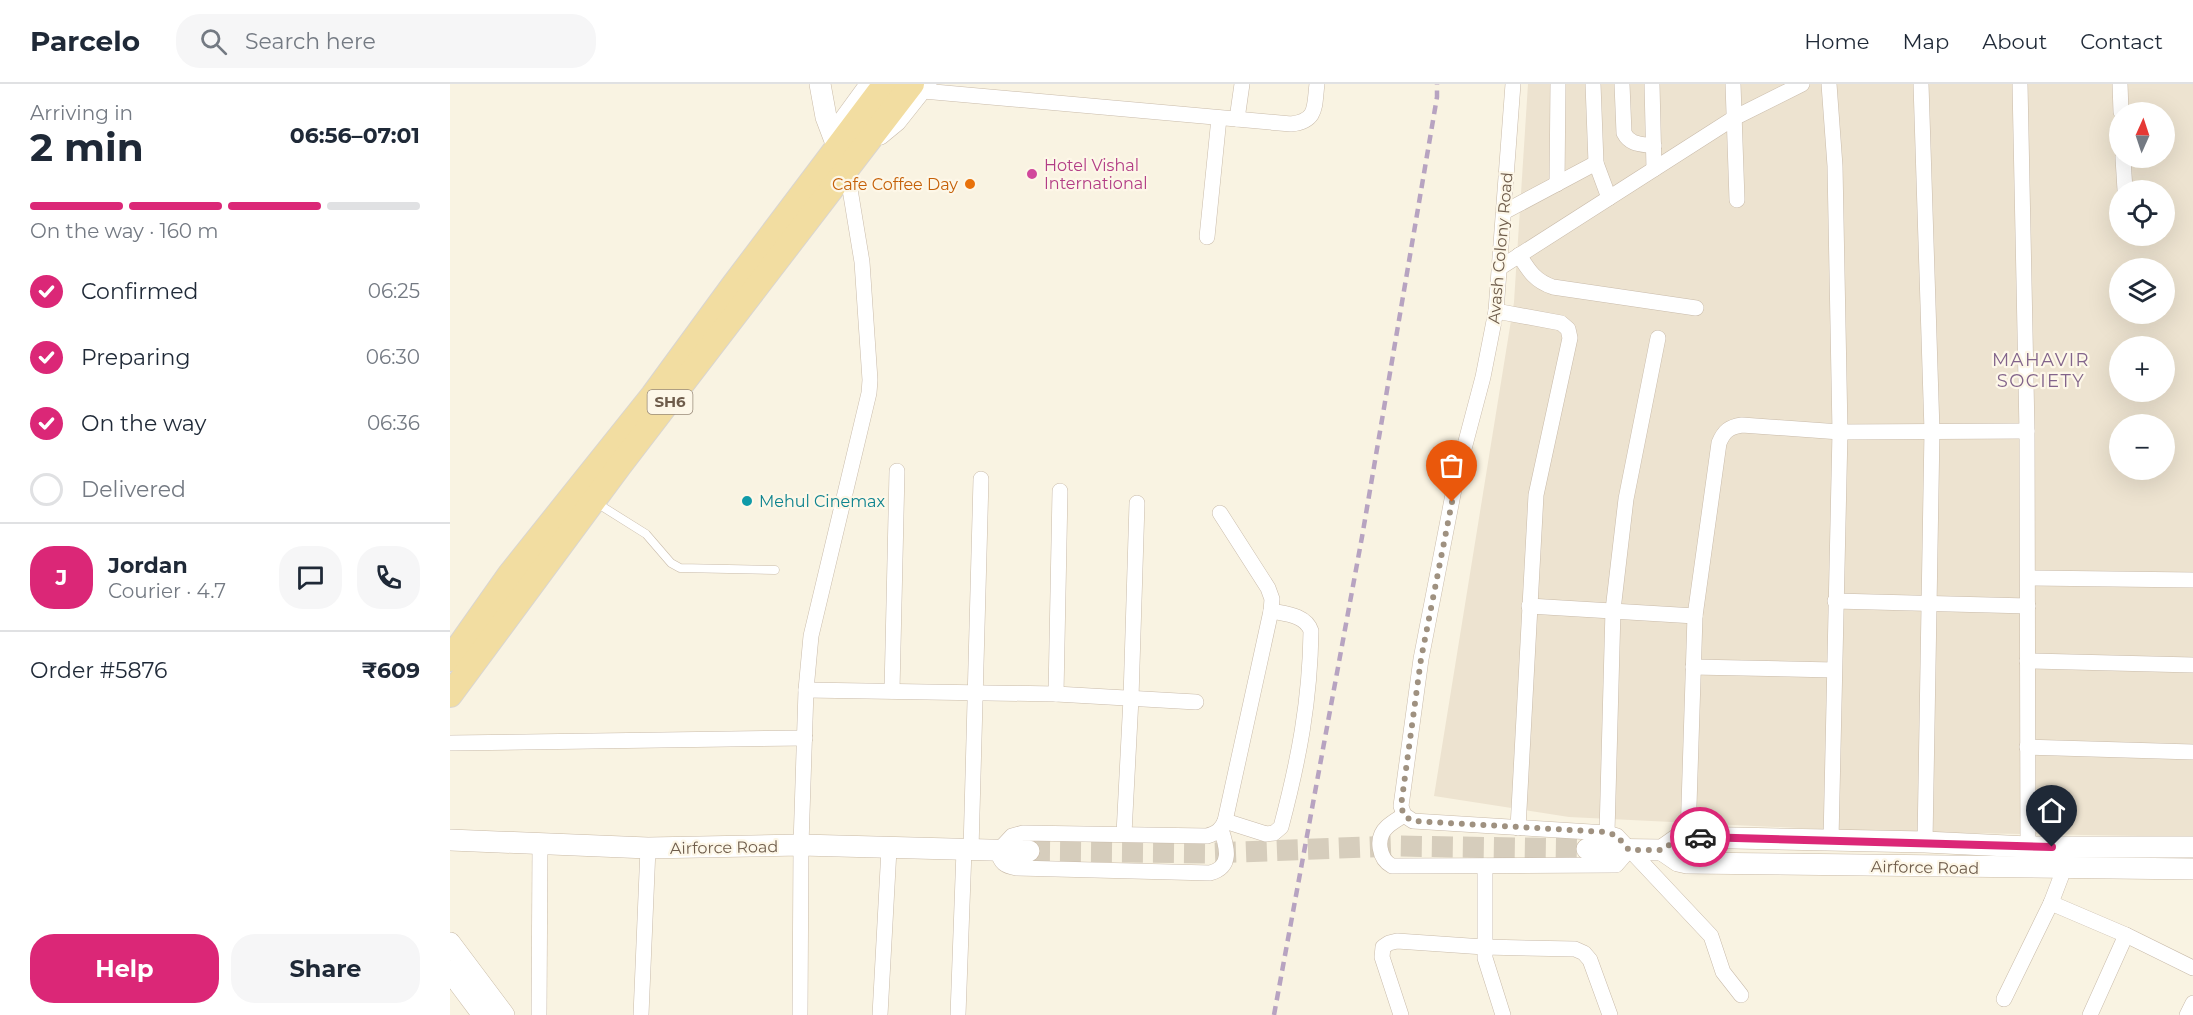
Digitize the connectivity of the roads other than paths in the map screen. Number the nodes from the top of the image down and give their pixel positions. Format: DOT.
graph roads {
  1 [pos="820,84"];
  2 [pos="1242,84"];
  3 [pos="1317,84"];
  4 [pos="1513,84"];
  5 [pos="1558,84"];
  6 [pos="1593,84"];
  7 [pos="1622,84"];
  8 [pos="1652,84"];
  9 [pos="1733,84"];
  10 [pos="1802,84"];
  11 [pos="1829,84"];
  12 [pos="1921,84"];
  13 [pos="2020,84"];
  14 [pos="2120,84"];
  15 [pos="921,86"];
  16 [pos="879,95"];
  17 [pos="2121,102"];
  18 [pos="1219,118"];
  19 [pos="1734,118"];
  20 [pos="1237,119"];
  21 [pos="834,139"];
  22 [pos="870,142"];
  23 [pos="1654,146"];
  24 [pos="1596,163"];
  25 [pos="1654,169"];
  26 [pos="847,171"];
  27 [pos="1557,184"];
  28 [pos="1609,198"];
  29 [pos="1737,200"];
  30 [pos="1504,212"];
  31 [pos="1207,237"];
  32 [pos="1519,255"];
  33 [pos="1501,267"];
  34 [pos="1696,308"];
  35 [pos="1496,310"];
  36 [pos="1658,338"];
  37 [pos="1932,431"];
  38 [pos="2027,431"];
  39 [pos="1840,432"];
  40 [pos="897,471"];
  41 [pos="981,479"];
  42 [pos="1060,491"];
  43 [pos="593,501"];
  44 [pos="1137,503"];
  45 [pos="1220,513"];
  46 [pos="775,570"];
  47 [pos="2028,578"];
  48 [pos="2193,580"];
  49 [pos="1835,600"];
  50 [pos="1929,602"];
  51 [pos="1530,606"];
  52 [pos="2028,606"];
  53 [pos="1613,610"];
  54 [pos="1271,611"];
  55 [pos="1695,616"];
  56 [pos="450,659"];
  57 [pos="2027,661"];
  58 [pos="2193,665"];
  59 [pos="1693,667"];
  60 [pos="1834,670"];
  61 [pos="806,690"];
  62 [pos="892,691"];
  63 [pos="975,693"];
  64 [pos="450,694"];
  65 [pos="1056,694"];
  66 [pos="1131,698"];
  67 [pos="1196,702"];
  68 [pos="805,738"];
  69 [pos="450,743"];
  70 [pos="2027,747"];
  71 [pos="2193,752"];
  72 [pos="1404,816"];
  73 [pos="1223,825"];
  74 [pos="1518,828"];
  75 [pos="1606,832"];
  76 [pos="1124,834"];
  77 [pos="1688,837"];
  78 [pos="450,840"];
  79 [pos="1831,840"];
  80 [pos="1925,842"];
  81 [pos="540,845"];
  82 [pos="801,846"];
  83 [pos="2028,847"];
  84 [pos="2193,847"];
  85 [pos="648,848"];
  86 [pos="889,849"];
  87 [pos="1587,849"];
  88 [pos="967,850"];
  89 [pos="1629,850"];
  90 [pos="1662,850"];
  91 [pos="998,851"];
  92 [pos="1029,851"];
  93 [pos="1485,866"];
  94 [pos="2028,868"];
  95 [pos="2064,869"];
  96 [pos="2193,869"];
  97 [pos="2051,903"];
  98 [pos="2126,935"];
  99 [pos="450,943"];
  100 [pos="1484,947"];
  101 [pos="2193,968"];
  102 [pos="450,970"];
  103 [pos="1741,995"];
  104 [pos="2004,999"];
  105 [pos="2193,1003"];
  106 [pos="483,1015"];
  107 [pos="504,1015"];
  108 [pos="539,1015"];
  109 [pos="641,1015"];
  110 [pos="800,1015"];
  111 [pos="880,1015"];
  112 [pos="957,1015"];
  113 [pos="1401,1015"];
  114 [pos="1503,1015"];
  115 [pos="1611,1015"];
  116 [pos="2090,1015"];
  117 [pos="2187,1015"];
  1 -- 21 [label="main road"];
  2 -- 20 [label="street"];
  3 -- 20 [label="street"];
  4 -- 30 [label="street, Avash Colony Road"];
  5 -- 27 [label="street"];
  6 -- 24 [label="street"];
  7 -- 23 [label="street"];
  8 -- 23 [label="street"];
  9 -- 19 [label="street"];
  10 -- 19 [label="street"];
  11 -- 39 [label="street"];
  12 -- 37 [label="street"];
  13 -- 38 [label="street"];
  14 -- 17 [label="street"];
  15 -- 16 [label="main road, SH6"];
  15 -- 18 [label="street"];
  15 -- 22 [label="street"];
  16 -- 21 [label="main road, SH6"];
  16 -- 22 [label="main road, SH6"];
  18 -- 20 [label="street"];
  18 -- 31 [label="street"];
  19 -- 25 [label="street"];
  19 -- 29 [label="street"];
  21 -- 56 [label="main road, SH6"];
  22 -- 26 [label="main road, SH6"];
  23 -- 25 [label="street"];
  24 -- 27 [label="street"];
  24 -- 28 [label="street"];
  25 -- 28 [label="street"];
  26 -- 43 [label="main road, SH6"];
  26 -- 61 [label="street"];
  27 -- 30 [label="street"];
  28 -- 32 [label="street"];
  30 -- 33 [label="street, Avash Colony Road"];
  32 -- 33 [label="street"];
  32 -- 34 [label="street"];
  33 -- 35 [label="street, Avash Colony Road"];
  35 -- 51 [label="street"];
  35 -- 72 [label="street, Avash Colony Road"];
  36 -- 53 [label="street"];
  37 -- 38 [label="street"];
  37 -- 39 [label="street"];
  37 -- 50 [label="street"];
  38 -- 47 [label="street"];
  39 -- 49 [label="street"];
  39 -- 55 [label="street"];
  40 -- 62 [label="street"];
  41 -- 63 [label="street"];
  42 -- 65 [label="street"];
  43 -- 46 [label="lane"];
  43 -- 64 [label="main road, SH6"];
  44 -- 66 [label="street"];
  45 -- 54 [label="street"];
  47 -- 48 [label="street"];
  47 -- 52 [label="street"];
  49 -- 50 [label="street"];
  49 -- 60 [label="street"];
  50 -- 52 [label="street"];
  50 -- 80 [label="street"];
  51 -- 53 [label="street"];
  51 -- 74 [label="street"];
  52 -- 57 [label="street"];
  53 -- 55 [label="street"];
  53 -- 75 [label="street"];
  54 -- 73 [label="street"];
  54 -- 73 [label="street"];
  55 -- 59 [label="street"];
  57 -- 58 [label="street"];
  57 -- 70 [label="street"];
  59 -- 60 [label="street"];
  59 -- 77 [label="street"];
  60 -- 79 [label="street"];
  61 -- 62 [label="street"];
  61 -- 68 [label="street"];
  62 -- 63 [label="street"];
  63 -- 65 [label="street"];
  63 -- 88 [label="street"];
  65 -- 66 [label="street"];
  66 -- 67 [label="street"];
  66 -- 76 [label="street"];
  68 -- 69 [label="street"];
  68 -- 82 [label="street"];
  70 -- 71 [label="street"];
  70 -- 83 [label="street"];
  72 -- 74 [label="street"];
  72 -- 93 [label="street"];
  73 -- 76 [label="street"];
  73 -- 91 [label="street"];
  74 -- 75 [label="street"];
  75 -- 89 [label="street"];
  76 -- 91 [label="street"];
  77 -- 79 [label="main road, Airforce Road"];
  77 -- 90 [label="main road, Airforce Road"];
  78 -- 81 [label="main road, Airforce Road"];
  79 -- 80 [label="main road, Airforce Road"];
  80 -- 83 [label="main road, Airforce Road"];
  81 -- 85 [label="main road, Airforce Road"];
  81 -- 108 [label="street"];
  82 -- 85 [label="main road, Airforce Road"];
  82 -- 86 [label="main road, Airforce Road"];
  82 -- 110 [label="street"];
  83 -- 84 [label="main road, Airforce Road"];
  83 -- 94 [label="street"];
  85 -- 109 [label="street"];
  86 -- 88 [label="main road, Airforce Road"];
  86 -- 111 [label="street"];
  87 -- 89 [label="main road, Airforce Road"];
  88 -- 91 [label="main road, Airforce Road"];
  88 -- 112 [label="street"];
  89 -- 90 [label="main road, Airforce Road"];
  89 -- 93 [label="street"];
  89 -- 103 [label="street"];
  90 -- 94 [label="main road, Airforce Road"];
  91 -- 92 [label="main road, Airforce Road"];
  93 -- 100 [label="street"];
  94 -- 95 [label="main road, Airforce Road"];
  95 -- 96 [label="main road, Airforce Road"];
  95 -- 97 [label="street"];
  97 -- 98 [label="street"];
  97 -- 104 [label="street"];
  98 -- 101 [label="street"];
  98 -- 116 [label="street"];
  99 -- 107 [label="main road"];
  100 -- 113 [label="street"];
  100 -- 114 [label="street"];
  100 -- 115 [label="street"];
  102 -- 106 [label="main road"];
  105 -- 117 [label="street"];
}
